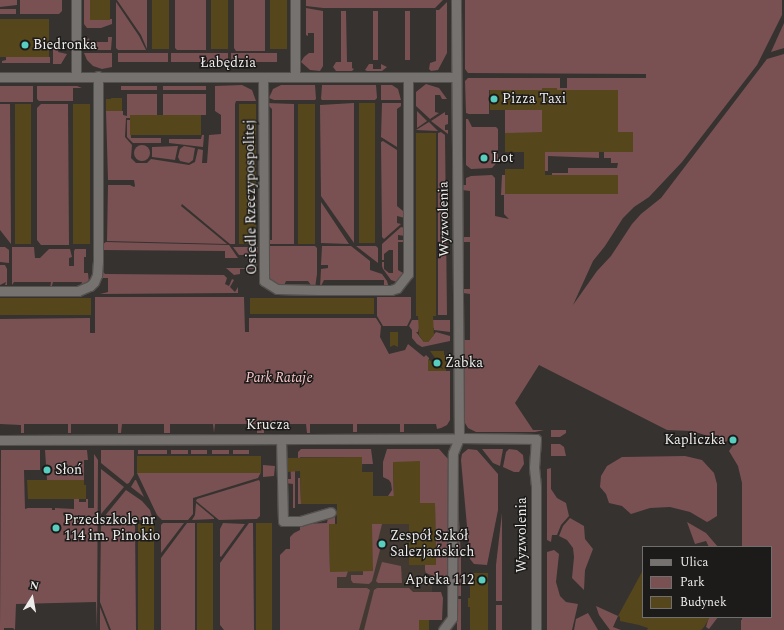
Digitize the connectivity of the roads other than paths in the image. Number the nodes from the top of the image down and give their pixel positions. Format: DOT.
graph roads {
  1 [pos="76,0"];
  2 [pos="295,0"];
  3 [pos="456,0"];
  4 [pos="76,76"];
  5 [pos="98,76"];
  6 [pos="0,77"];
  7 [pos="263,77"];
  8 [pos="295,77"];
  9 [pos="408,77"];
  10 [pos="456,78"];
  11 [pos="0,291"];
  12 [pos="459,438"];
  13 [pos="281,439"];
  14 [pos="536,439"];
  15 [pos="0,440"];
  16 [pos="331,512"];
  17 [pos="443,630"];
  18 [pos="536,630"];
  1 -- 4 [label="street"];
  2 -- 8 [label="street"];
  3 -- 10 [label="street, Wyzwolenia"];
  4 -- 5 [label="street, Łabędzia"];
  4 -- 6 [label="street, Łabędzia"];
  5 -- 7 [label="street, Łabędzia"];
  5 -- 11 [label="street"];
  7 -- 8 [label="street, Łabędzia"];
  7 -- 9 [label="street, Osiedle Rzeczypospolitej"];
  8 -- 9 [label="street, Łabędzia"];
  9 -- 10 [label="street, Łabędzia"];
  10 -- 12 [label="street, Wyzwolenia"];
  12 -- 13 [label="street, Krucza"];
  12 -- 14 [label="street, Krucza"];
  12 -- 17 [label="street, Wyzwolenia"];
  13 -- 15 [label="street, Krucza"];
  13 -- 16 [label="street"];
  14 -- 18 [label="street, Wyzwolenia"];
}
